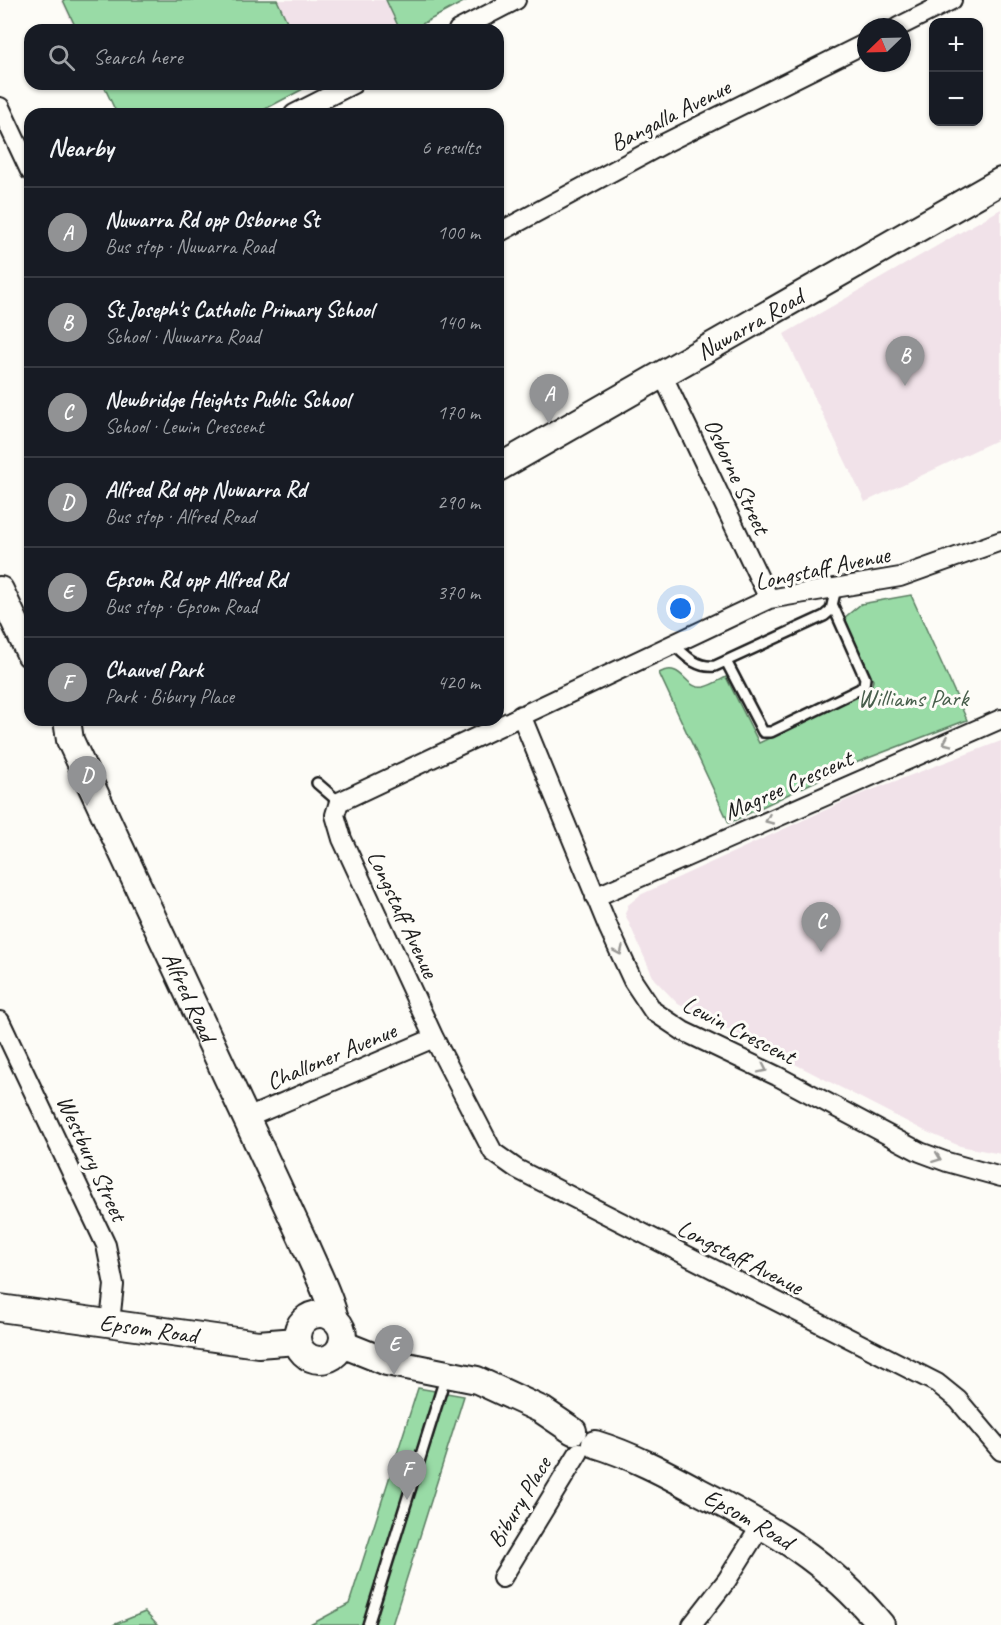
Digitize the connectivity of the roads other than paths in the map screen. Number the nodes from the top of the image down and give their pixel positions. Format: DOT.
graph roads {
  1 [pos="516,0"];
  2 [pos="952,0"];
  3 [pos="911,20"];
  4 [pos="470,24"];
  5 [pos="857,47"];
  6 [pos="341,90"];
  7 [pos="0,107"];
  8 [pos="306,108"];
  9 [pos="24,158"];
  10 [pos="1001,181"];
  11 [pos="504,230"];
  12 [pos="662,374"];
  13 [pos="504,465"];
  14 [pos="1001,541"];
  15 [pos="0,590"];
  16 [pos="834,597"];
  17 [pos="769,599"];
  18 [pos="24,641"];
  19 [pos="672,644"];
  20 [pos="726,661"];
  21 [pos="521,715"];
  22 [pos="1001,718"];
  23 [pos="504,723"];
  24 [pos="68,726"];
  25 [pos="498,726"];
  26 [pos="317,783"];
  27 [pos="339,802"];
  28 [pos="595,897"];
  29 [pos="0,1020"];
  30 [pos="434,1038"];
  31 [pos="7,1052"];
  32 [pos="247,1118"];
  33 [pos="1001,1177"];
  34 [pos="315,1271"];
  35 [pos="0,1308"];
  36 [pos="335,1319"];
  37 [pos="110,1322"];
  38 [pos="300,1331"];
  39 [pos="342,1344"];
  40 [pos="447,1372"];
  41 [pos="582,1442"];
  42 [pos="1001,1450"];
  43 [pos="762,1524"];
  44 [pos="502,1578"];
  45 [pos="368,1625"];
  46 [pos="692,1625"];
  47 [pos="880,1625"];
  1 -- 4 [label="street"];
  2 -- 3 [label="street"];
  5 -- 11 [label="street, Bangalla Avenue"];
  6 -- 8 [label="street"];
  7 -- 9 [label="street"];
  10 -- 12 [label="street, Nuwarra Road"];
  12 -- 13 [label="street, Nuwarra Road"];
  12 -- 17 [label="street, Osborne Street"];
  14 -- 16 [label="street, Longstaff Avenue"];
  15 -- 18 [label="street"];
  16 -- 17 [label="street, Longstaff Avenue"];
  16 -- 20 [label="lane"];
  16 -- 20 [label="lane"];
  17 -- 19 [label="street, Longstaff Avenue"];
  19 -- 20 [label="lane"];
  19 -- 21 [label="street, Longstaff Avenue"];
  21 -- 23 [label="street, Longstaff Avenue"];
  21 -- 28 [label="street, Lewin Crescent"];
  22 -- 28 [label="street, Magree Crescent, one-way"];
  24 -- 32 [label="street, Alfred Road"];
  25 -- 27 [label="street, Longstaff Avenue"];
  26 -- 27 [label="lane"];
  27 -- 30 [label="street, Longstaff Avenue"];
  28 -- 33 [label="street, Lewin Crescent, one-way"];
  29 -- 31 [label="street, Westbury Street"];
  30 -- 32 [label="street, Challoner Avenue"];
  30 -- 42 [label="street, Longstaff Avenue"];
  31 -- 37 [label="street, Westbury Street"];
  32 -- 34 [label="street, Alfred Road"];
  34 -- 36 [label="street, Alfred Road"];
  34 -- 38 [label="street"];
  35 -- 37 [label="street, Epsom Road"];
  36 -- 38 [label="street"];
  36 -- 39 [label="street"];
  37 -- 38 [label="street, Epsom Road"];
  38 -- 39 [label="street"];
  39 -- 40 [label="street, Epsom Road"];
  40 -- 41 [label="street, Epsom Road"];
  40 -- 45 [label="lane"];
  41 -- 43 [label="street, Epsom Road"];
  41 -- 44 [label="street, Bibury Place"];
  43 -- 46 [label="street"];
  43 -- 47 [label="street, Epsom Road"];
}
